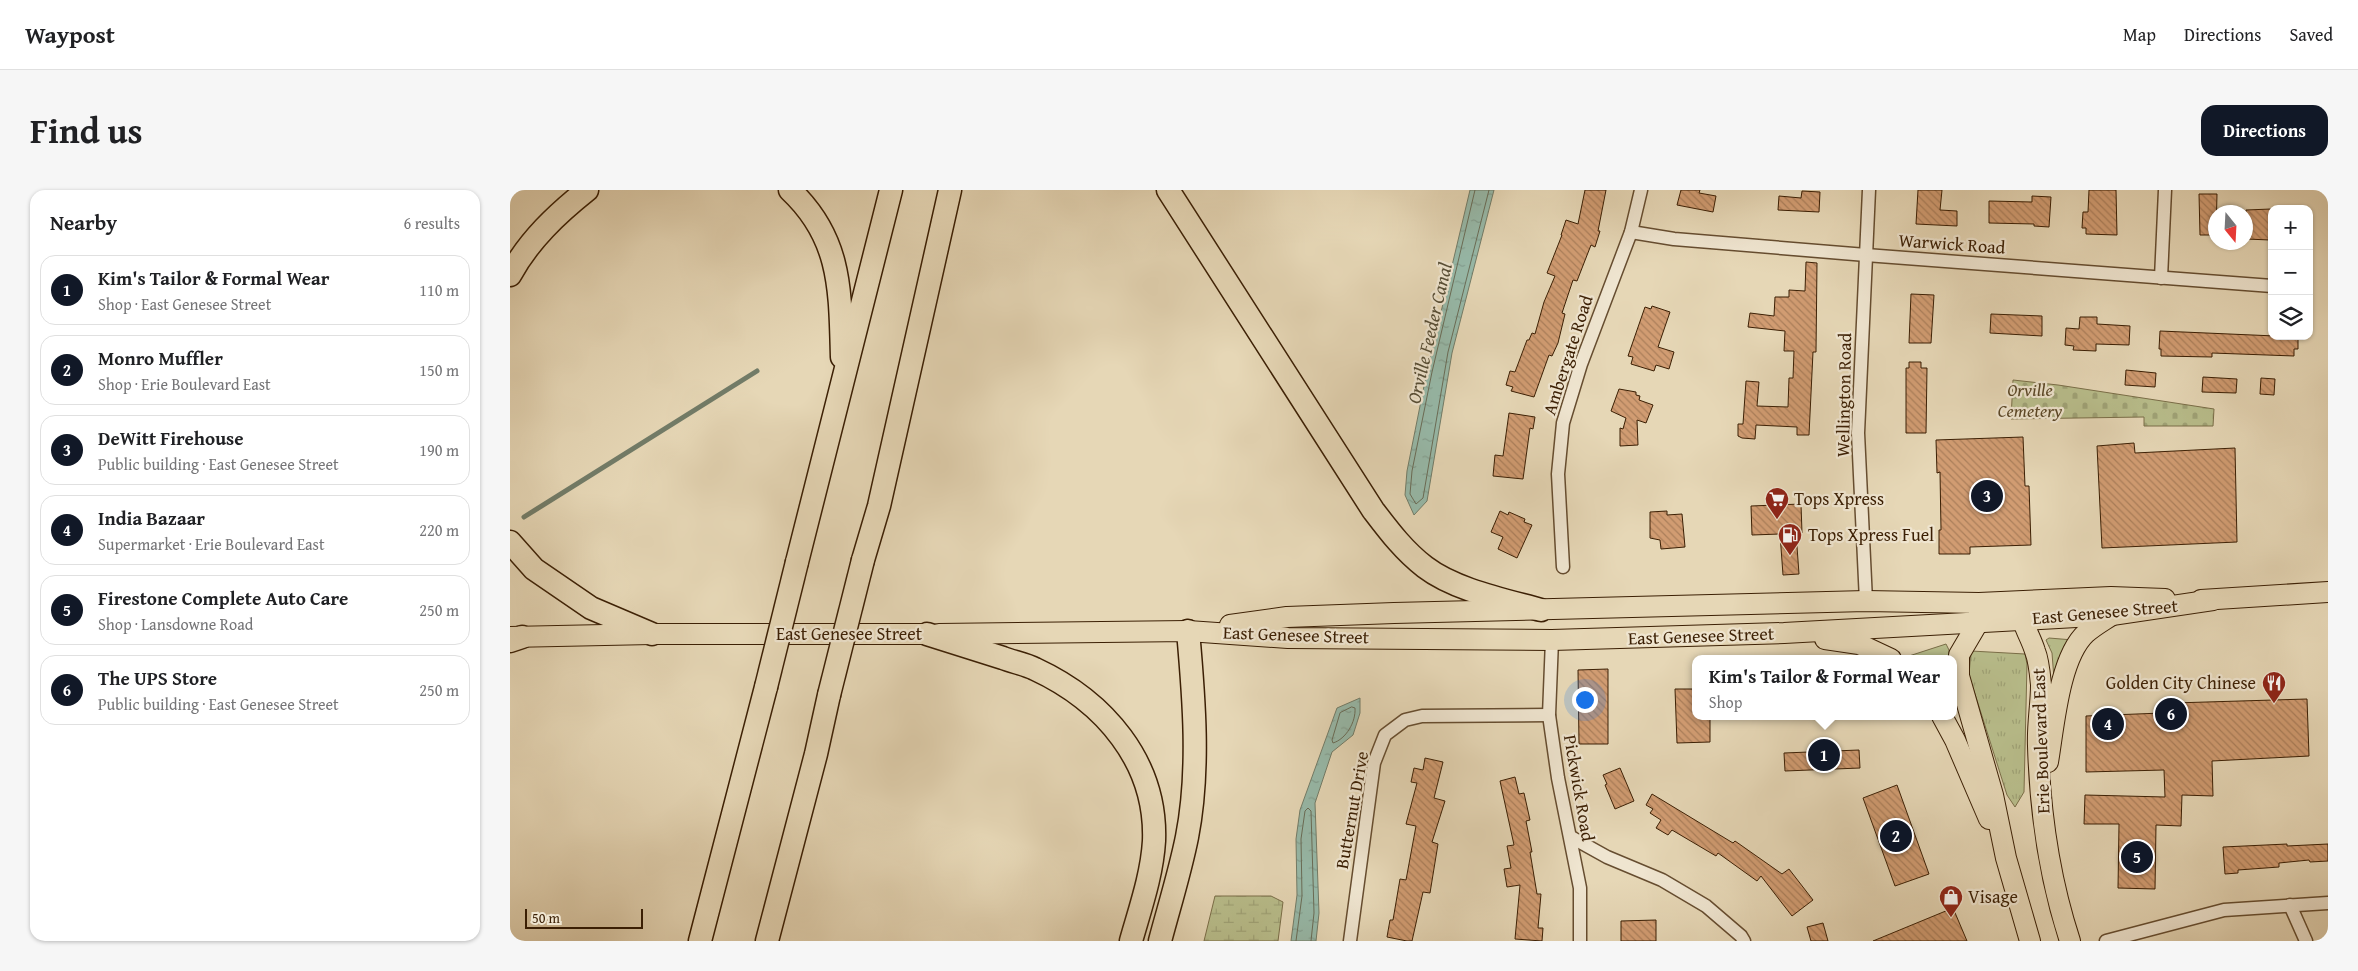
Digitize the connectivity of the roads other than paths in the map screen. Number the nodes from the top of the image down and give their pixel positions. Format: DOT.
graph roads {
  1 [pos="587,190"];
  2 [pos="790,190"];
  3 [pos="891,190"];
  4 [pos="950,190"];
  5 [pos="1168,190"];
  6 [pos="1641,190"];
  7 [pos="1869,190"];
  8 [pos="2165,190"];
  9 [pos="1631,232"];
  10 [pos="1866,255"];
  11 [pos="510,275"];
  12 [pos="2161,278"];
  13 [pos="2268,286"];
  14 [pos="843,384"];
  15 [pos="510,542"];
  16 [pos="1563,567"];
  17 [pos="2328,592"];
  18 [pos="2213,600"];
  19 [pos="1866,601"];
  20 [pos="1541,610"];
  21 [pos="1567,610"];
  22 [pos="2021,610"];
  23 [pos="1979,612"];
  24 [pos="2112,615"];
  25 [pos="1188,631"];
  26 [pos="1784,633"];
  27 [pos="652,634"];
  28 [pos="927,634"];
  29 [pos="514,639"];
  30 [pos="1552,640"];
  31 [pos="1882,655"];
  32 [pos="1549,715"];
  33 [pos="1944,720"];
  34 [pos="2042,809"];
  35 [pos="1571,838"];
  36 [pos="2006,858"];
  37 [pos="2328,903"];
  38 [pos="2290,905"];
  39 [pos="700,941"];
  40 [pos="767,941"];
  41 [pos="1131,941"];
  42 [pos="1160,941"];
  43 [pos="1350,941"];
  44 [pos="1580,941"];
  45 [pos="1744,941"];
  46 [pos="2030,941"];
  47 [pos="2070,941"];
  48 [pos="2106,941"];
  49 [pos="2306,941"];
  1 -- 11 [label="highway"];
  2 -- 14 [label="highway"];
  3 -- 14 [label="highway"];
  4 -- 40 [label="highway, bridge"];
  5 -- 20 [label="highway"];
  6 -- 9 [label="street, Ambergate Road"];
  7 -- 10 [label="street, Wellington Road"];
  8 -- 12 [label="street"];
  9 -- 10 [label="street, Warwick Road"];
  9 -- 16 [label="street, Ambergate Road"];
  10 -- 12 [label="street, Warwick Road"];
  10 -- 19 [label="street, Wellington Road"];
  12 -- 13 [label="street, Warwick Road"];
  14 -- 39 [label="highway, bridge"];
  15 -- 27 [label="highway"];
  17 -- 18 [label="main road, East Genesee Street"];
  18 -- 22 [label="main road, East Genesee Street"];
  18 -- 24 [label="main road, East Genesee Street"];
  19 -- 21 [label="main road, East Genesee Street"];
  19 -- 23 [label="main road, East Genesee Street"];
  20 -- 21 [label="main road, East Genesee Street"];
  20 -- 25 [label="main road, East Genesee Street"];
  21 -- 30 [label="main road"];
  22 -- 23 [label="main road, East Genesee Street"];
  22 -- 24 [label="main road, East Genesee Street"];
  22 -- 34 [label="main road, Erie Boulevard East"];
  23 -- 26 [label="main road, East Genesee Street"];
  23 -- 36 [label="main road"];
  24 -- 34 [label="main road"];
  25 -- 28 [label="main road, East Genesee Street"];
  25 -- 30 [label="main road, East Genesee Street"];
  25 -- 42 [label="highway"];
  26 -- 30 [label="main road, East Genesee Street"];
  26 -- 31 [label="main road"];
  27 -- 28 [label="main road, East Genesee Street"];
  27 -- 29 [label="main road, East Genesee Street"];
  28 -- 41 [label="highway"];
  30 -- 32 [label="street, Pickwick Road"];
  32 -- 35 [label="street, Pickwick Road"];
  32 -- 43 [label="street, Butternut Drive"];
  33 -- 36 [label="main road"];
  34 -- 47 [label="main road, Erie Boulevard East"];
  35 -- 44 [label="street, Pickwick Road"];
  35 -- 45 [label="street"];
  36 -- 46 [label="main road"];
  37 -- 38 [label="street"];
  38 -- 48 [label="street"];
  38 -- 49 [label="street"];
}
